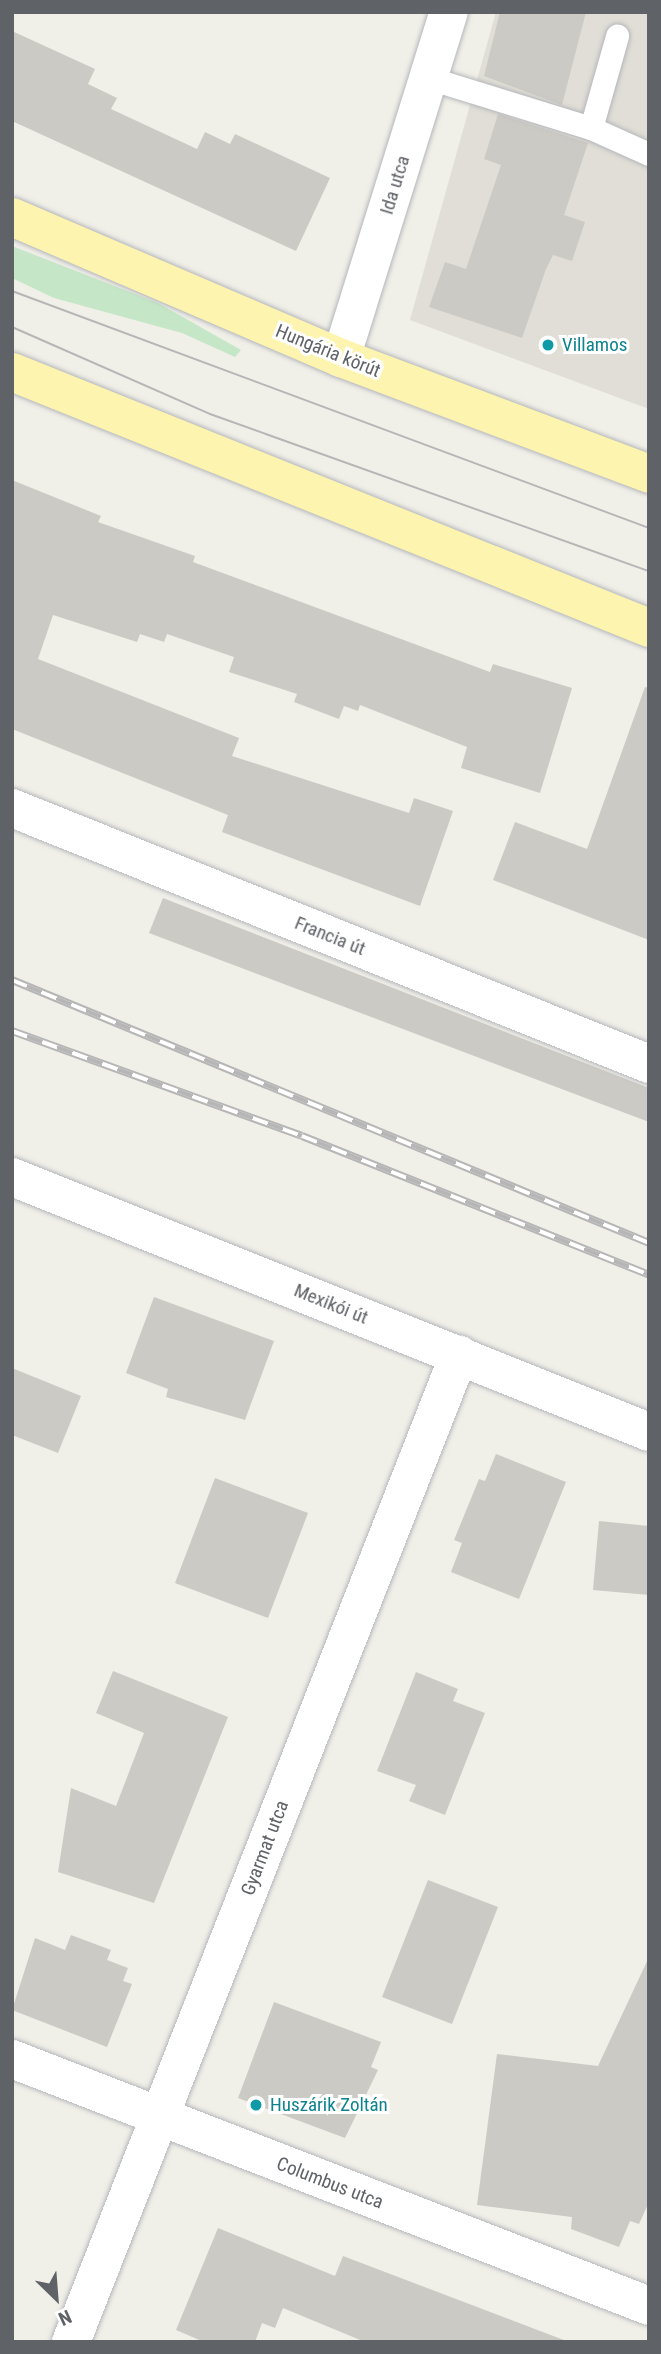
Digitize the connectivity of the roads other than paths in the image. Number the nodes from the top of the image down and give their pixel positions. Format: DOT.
graph roads {
  1 [pos="449,12"];
  2 [pos="617,36"];
  3 [pos="429,78"];
  4 [pos="591,128"];
  5 [pos="649,154"];
  6 [pos="12,216"];
  7 [pos="341,358"];
  8 [pos="12,372"];
  9 [pos="649,474"];
  10 [pos="649,628"];
  11 [pos="12,808"];
  12 [pos="649,1064"];
  13 [pos="12,1177"];
  14 [pos="459,1355"];
  15 [pos="649,1432"];
  16 [pos="12,2059"];
  17 [pos="160,2117"];
  18 [pos="649,2305"];
  19 [pos="71,2342"];
  1 -- 3 [label="street, Ida utca"];
  2 -- 4 [label="lane"];
  3 -- 4 [label="lane"];
  3 -- 7 [label="street, Ida utca"];
  4 -- 5 [label="lane"];
  6 -- 7 [label="main road, Hungária körút"];
  7 -- 9 [label="main road, Hungária körút"];
  8 -- 10 [label="main road"];
  11 -- 12 [label="street, Francia út"];
  13 -- 14 [label="street, Mexikói út"];
  14 -- 15 [label="street, Mexikói út"];
  14 -- 17 [label="street, Gyarmat utca"];
  16 -- 17 [label="street, Columbus utca"];
  17 -- 18 [label="street, Columbus utca"];
  17 -- 19 [label="street, Gyarmat utca"];
}
